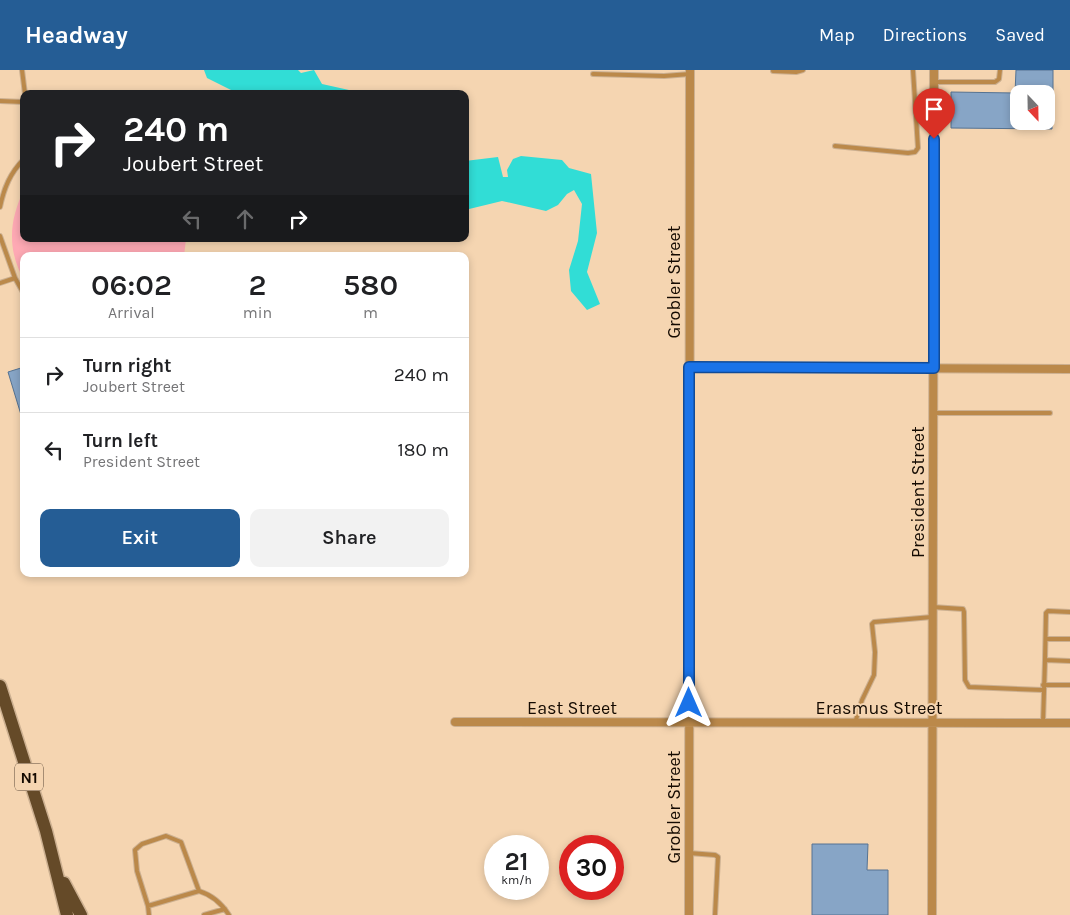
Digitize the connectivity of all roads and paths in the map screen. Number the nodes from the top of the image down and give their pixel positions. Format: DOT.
graph roads {
  1 [pos="22,70"];
  2 [pos="773,70"];
  3 [pos="802,70"];
  4 [pos="913,70"];
  5 [pos="934,70"];
  6 [pos="1000,70"];
  7 [pos="690,72"];
  8 [pos="593,74"];
  9 [pos="934,82"];
  10 [pos="24,90"];
  11 [pos="0,101"];
  12 [pos="20,102"];
  13 [pos="835,146"];
  14 [pos="20,165"];
  15 [pos="0,207"];
  16 [pos="0,236"];
  17 [pos="14,278"];
  18 [pos="0,283"];
  19 [pos="20,288"];
  20 [pos="689,367"];
  21 [pos="934,368"];
  22 [pos="1070,369"];
  23 [pos="934,413"];
  24 [pos="1050,413"];
  25 [pos="932,607"];
  26 [pos="1070,612"];
  27 [pos="932,617"];
  28 [pos="1046,639"];
  29 [pos="1070,639"];
  30 [pos="1045,660"];
  31 [pos="1070,661"];
  32 [pos="1070,685"];
  33 [pos="0,686"];
  34 [pos="1044,688"];
  35 [pos="455,722"];
  36 [pos="689,723"];
  37 [pos="855,723"];
  38 [pos="1043,723"];
  39 [pos="1070,723"];
  40 [pos="932,724"];
  41 [pos="689,852"];
  42 [pos="56,868"];
  43 [pos="199,891"];
  44 [pos="148,906"];
  45 [pos="226,909"];
  46 [pos="67,915"];
  47 [pos="80,915"];
  48 [pos="149,915"];
  49 [pos="204,915"];
  50 [pos="229,915"];
  51 [pos="689,915"];
  52 [pos="715,915"];
  53 [pos="932,915"];
  1 -- 10 [label="lane"];
  2 -- 3 [label="lane"];
  4 -- 13 [label="lane"];
  5 -- 9 [label="street, President Street"];
  6 -- 9 [label="lane"];
  7 -- 8 [label="lane"];
  7 -- 20 [label="street, Grobler Street"];
  9 -- 21 [label="street, President Street"];
  11 -- 12 [label="lane"];
  14 -- 15 [label="lane"];
  16 -- 17 [label="lane"];
  17 -- 18 [label="lane"];
  17 -- 19 [label="lane"];
  20 -- 21 [label="street"];
  20 -- 36 [label="street, Grobler Street"];
  21 -- 22 [label="street"];
  21 -- 23 [label="street, President Street"];
  23 -- 24 [label="lane"];
  23 -- 25 [label="street, President Street"];
  25 -- 27 [label="street, President Street"];
  25 -- 34 [label="lane"];
  26 -- 28 [label="lane"];
  27 -- 37 [label="lane"];
  27 -- 40 [label="street, President Street"];
  28 -- 29 [label="lane"];
  28 -- 30 [label="lane"];
  30 -- 31 [label="lane"];
  30 -- 34 [label="lane"];
  32 -- 34 [label="lane"];
  33 -- 42 [label="highway, N1"];
  34 -- 38 [label="lane"];
  35 -- 36 [label="street, East Street"];
  36 -- 37 [label="street, Erasmus Street"];
  36 -- 41 [label="street, Grobler Street"];
  37 -- 40 [label="street, Erasmus Street"];
  38 -- 39 [label="street, Erasmus Street"];
  38 -- 40 [label="street, Erasmus Street"];
  40 -- 53 [label="street, President Street"];
  41 -- 51 [label="street, Grobler Street"];
  41 -- 52 [label="lane"];
  42 -- 46 [label="highway, N1"];
  42 -- 47 [label="highway, N1"];
  43 -- 44 [label="lane"];
  43 -- 44 [label="lane"];
  43 -- 45 [label="lane"];
  44 -- 48 [label="lane"];
  45 -- 49 [label="lane"];
  45 -- 50 [label="lane"];
}
